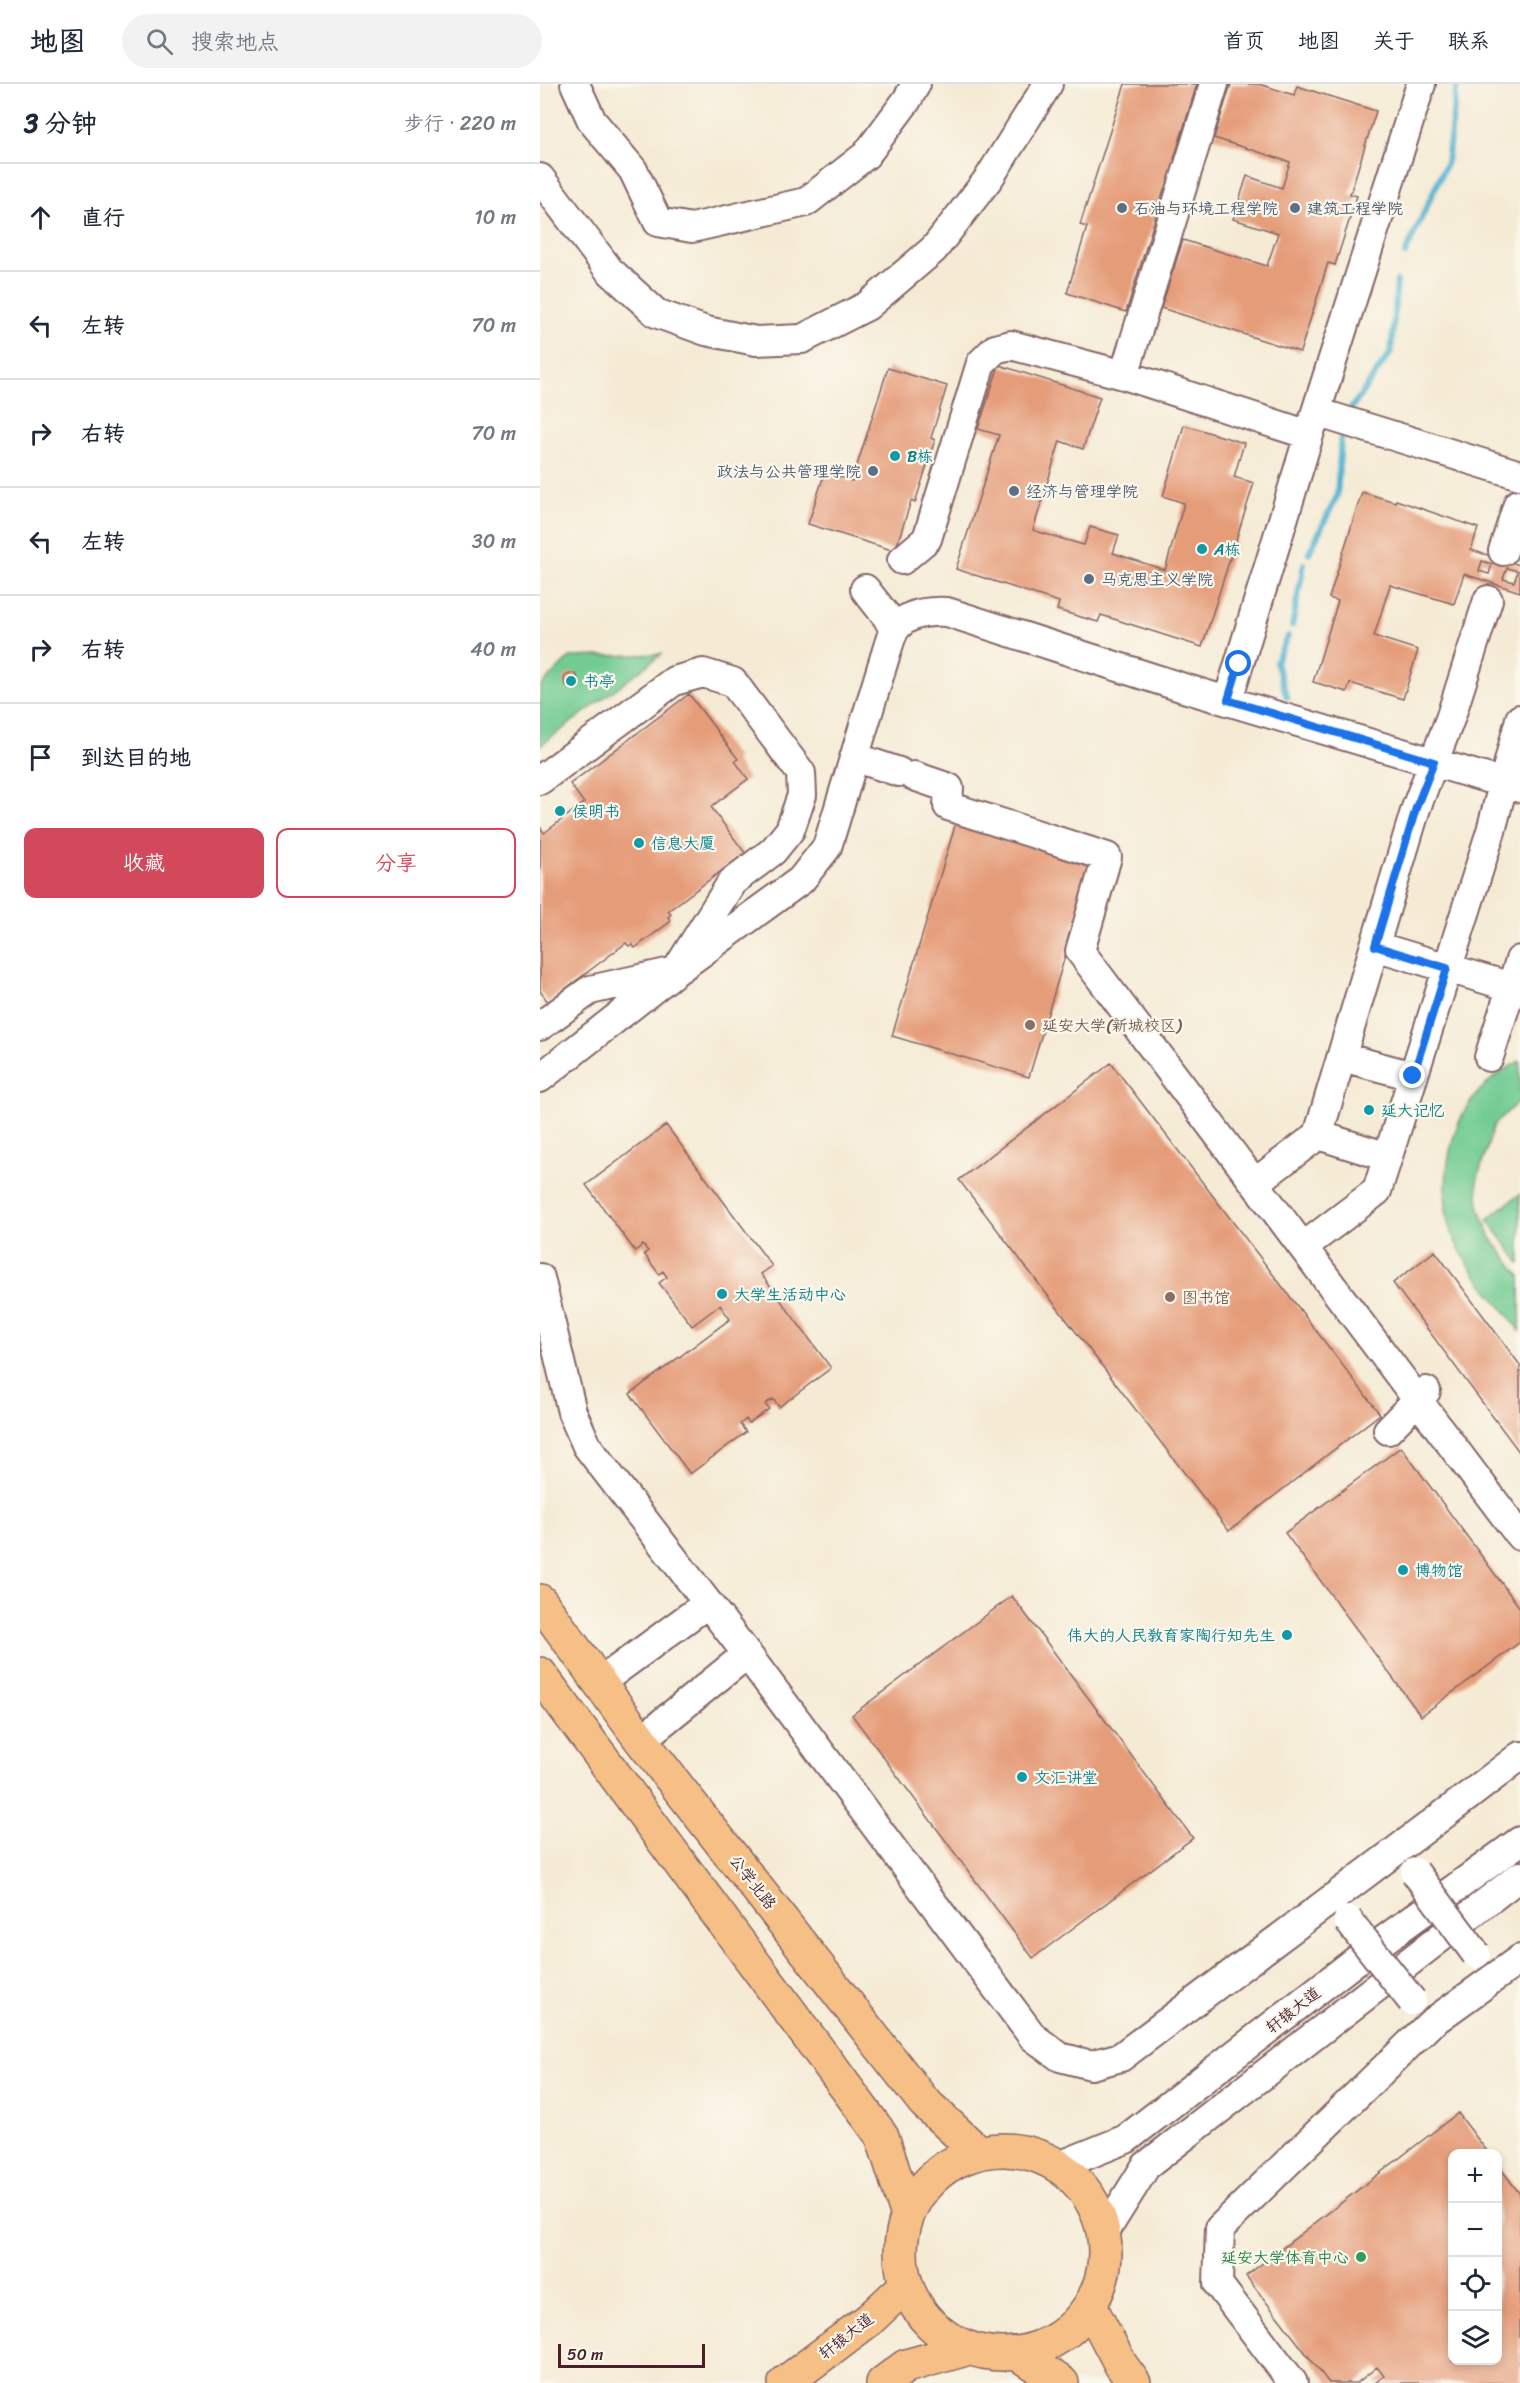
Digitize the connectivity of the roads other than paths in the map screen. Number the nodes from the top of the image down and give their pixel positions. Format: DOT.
graph roads {
  1 [pos="575,84"];
  2 [pos="916,84"];
  3 [pos="1048,84"];
  4 [pos="1214,84"];
  5 [pos="1421,84"];
  6 [pos="540,178"];
  7 [pos="1124,375"];
  8 [pos="1313,424"];
  9 [pos="1520,475"];
  10 [pos="1518,504"];
  11 [pos="1503,551"];
  12 [pos="902,560"];
  13 [pos="866,589"];
  14 [pos="1488,600"];
  15 [pos="894,630"];
  16 [pos="1228,700"];
  17 [pos="1520,719"];
  18 [pos="869,762"];
  19 [pos="1434,762"];
  20 [pos="540,780"];
  21 [pos="1511,785"];
  22 [pos="1375,946"];
  23 [pos="1520,960"];
  24 [pos="1447,968"];
  25 [pos="676,971"];
  26 [pos="1511,987"];
  27 [pos="540,1026"];
  28 [pos="1342,1057"];
  29 [pos="1489,1057"];
  30 [pos="1413,1076"];
  31 [pos="540,1078"];
  32 [pos="1318,1135"];
  33 [pos="1388,1157"];
  34 [pos="1255,1183"];
  35 [pos="1303,1247"];
  36 [pos="540,1278"];
  37 [pos="1422,1395"];
  38 [pos="1388,1430"];
  39 [pos="1520,1536"];
  40 [pos="540,1601"];
  41 [pos="708,1603"];
  42 [pos="747,1654"];
  43 [pos="540,1674"];
  44 [pos="599,1683"];
  45 [pos="641,1740"];
  46 [pos="1520,1756"];
  47 [pos="1520,1841"];
  48 [pos="1406,1862"];
  49 [pos="1520,1876"];
  50 [pos="1340,1909"];
  51 [pos="1520,1959"];
  52 [pos="1492,1978"];
  53 [pos="1430,2024"];
  54 [pos="978,2152"];
  55 [pos="1059,2166"];
  56 [pos="908,2212"];
  57 [pos="1104,2233"];
  58 [pos="905,2286"];
  59 [pos="1090,2307"];
  60 [pos="966,2349"];
  61 [pos="1018,2354"];
  62 [pos="785,2383"];
  63 [pos="883,2383"];
  64 [pos="1062,2383"];
  65 [pos="1134,2383"];
  66 [pos="1293,2383"];
  1 -- 2 [label="street"];
  3 -- 6 [label="street"];
  4 -- 7 [label="street"];
  5 -- 8 [label="street"];
  7 -- 8 [label="street"];
  7 -- 12 [label="street"];
  8 -- 9 [label="street"];
  8 -- 16 [label="street"];
  10 -- 11 [label="street"];
  13 -- 15 [label="street"];
  14 -- 19 [label="street"];
  15 -- 16 [label="street"];
  15 -- 25 [label="street"];
  16 -- 19 [label="street"];
  17 -- 21 [label="street"];
  18 -- 34 [label="street"];
  19 -- 21 [label="street"];
  19 -- 22 [label="street"];
  20 -- 25 [label="street"];
  21 -- 24 [label="street"];
  22 -- 24 [label="street"];
  22 -- 28 [label="street"];
  23 -- 26 [label="street"];
  24 -- 26 [label="street"];
  24 -- 30 [label="street"];
  25 -- 27 [label="street"];
  25 -- 31 [label="street"];
  26 -- 29 [label="street"];
  28 -- 30 [label="street"];
  28 -- 32 [label="street"];
  30 -- 33 [label="street"];
  32 -- 33 [label="street"];
  32 -- 34 [label="street"];
  33 -- 35 [label="street"];
  34 -- 35 [label="street"];
  35 -- 37 [label="street"];
  36 -- 41 [label="street"];
  37 -- 38 [label="street"];
  37 -- 39 [label="street"];
  40 -- 44 [label="main road, 公学北路"];
  41 -- 42 [label="street"];
  41 -- 44 [label="street"];
  42 -- 45 [label="street"];
  42 -- 50 [label="street"];
  43 -- 56 [label="main road"];
  44 -- 45 [label="main road, 公学北路"];
  45 -- 54 [label="main road, 公学北路"];
  46 -- 48 [label="street"];
  47 -- 55 [label="street, 轩辕大道"];
  48 -- 50 [label="street"];
  48 -- 52 [label="street, bridge"];
  49 -- 57 [label="street, 轩辕大道"];
  50 -- 53 [label="street, bridge"];
  51 -- 52 [label="street"];
  52 -- 53 [label="street"];
  53 -- 66 [label="street"];
  54 -- 55 [label="main road"];
  54 -- 56 [label="main road"];
  55 -- 57 [label="main road"];
  56 -- 58 [label="main road"];
  57 -- 59 [label="main road"];
  58 -- 60 [label="main road"];
  58 -- 62 [label="main road, 轩辕大道"];
  59 -- 61 [label="main road"];
  59 -- 65 [label="main road"];
  60 -- 61 [label="main road"];
  60 -- 63 [label="main road"];
  61 -- 64 [label="main road"];
}
